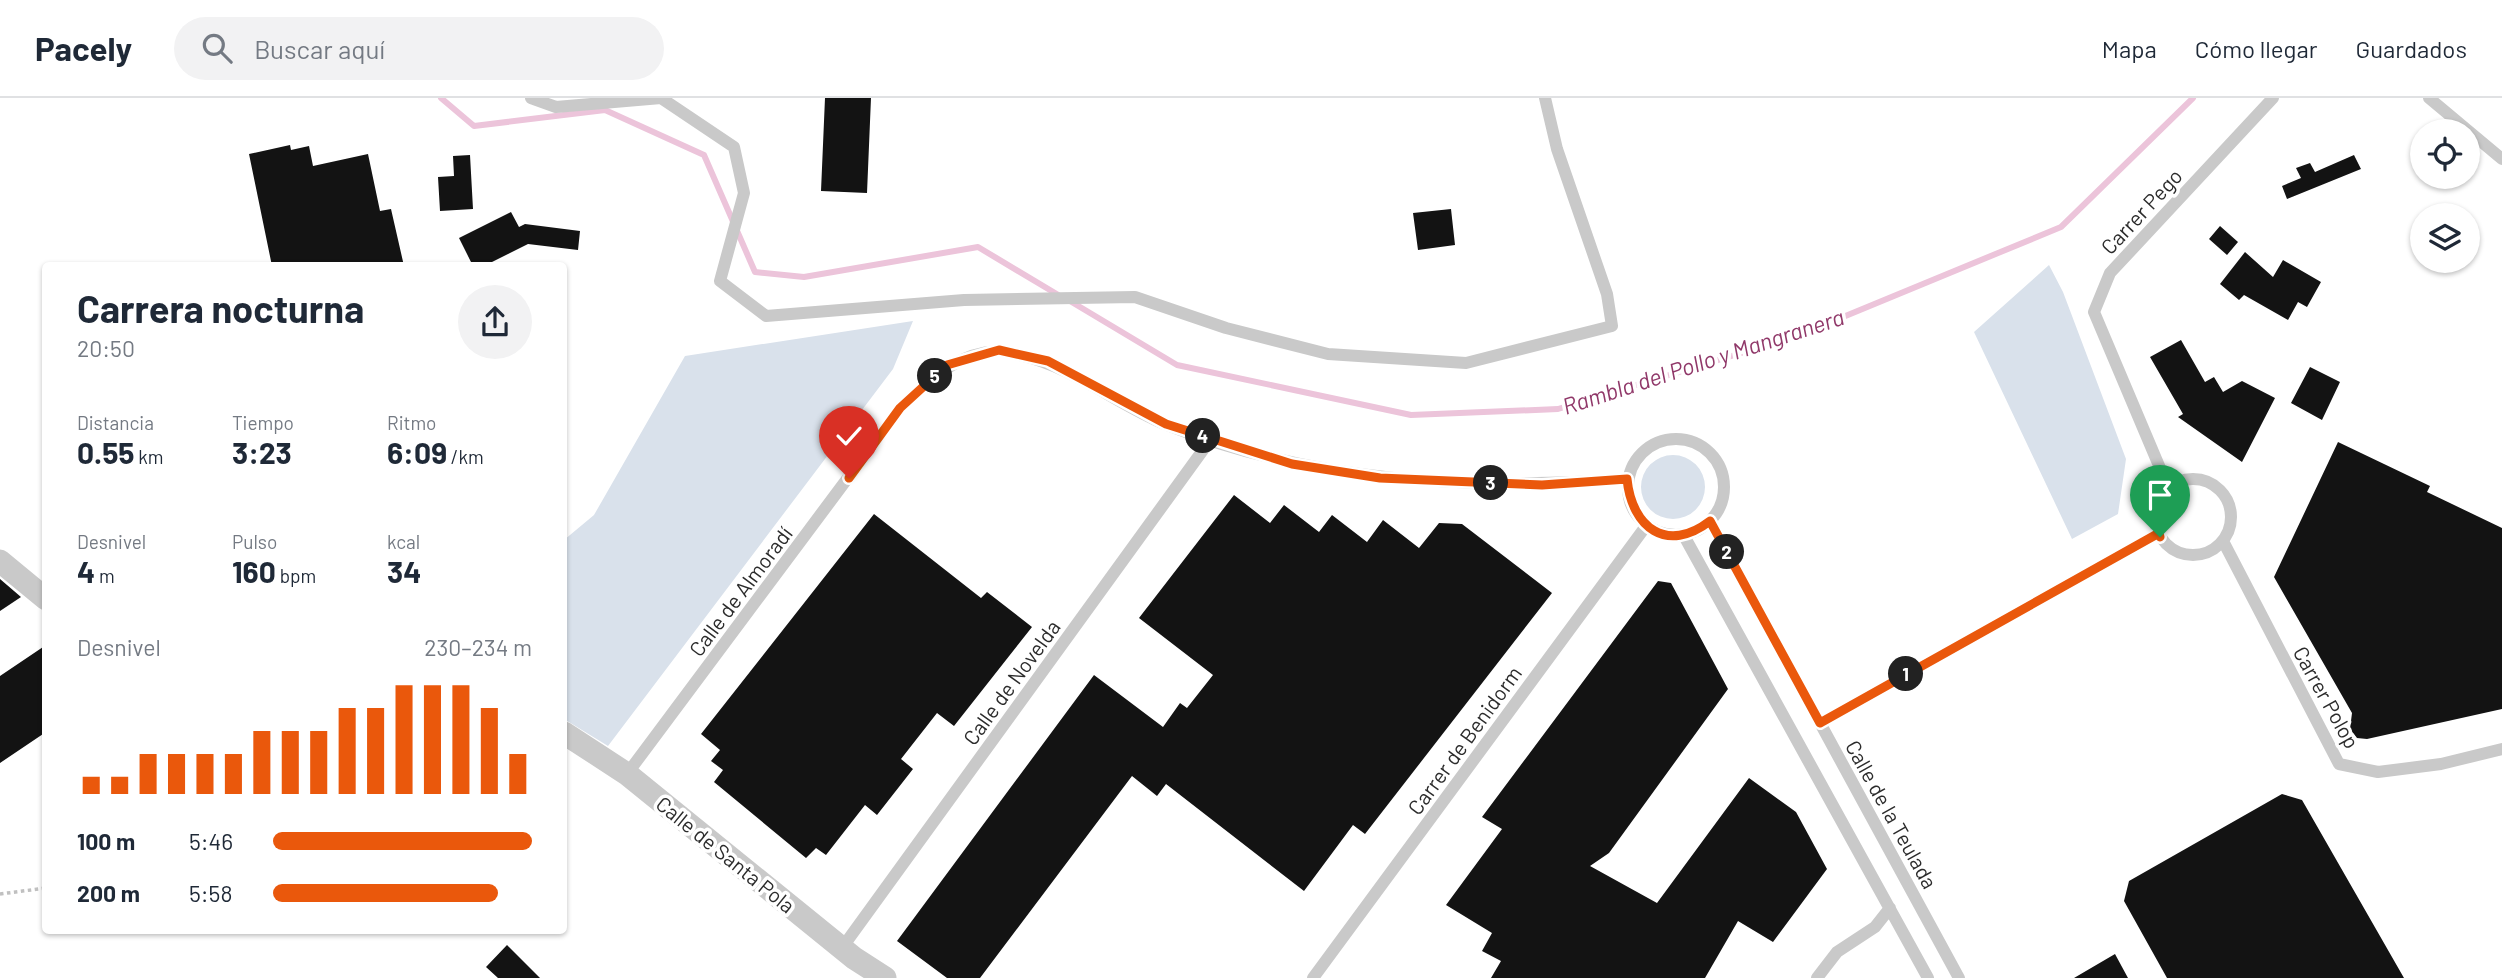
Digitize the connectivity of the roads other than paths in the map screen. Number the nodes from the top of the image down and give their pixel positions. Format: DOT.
graph roads {
  1 [pos="531,98"];
  2 [pos="1545,98"];
  3 [pos="2273,98"];
  4 [pos="2429,98"];
  5 [pos="2502,159"];
  6 [pos="1211,439"];
  7 [pos="1627,479"];
  8 [pos="2168,487"];
  9 [pos="1710,521"];
  10 [pos="1646,526"];
  11 [pos="2159,533"];
  12 [pos="1683,534"];
  13 [pos="2223,541"];
  14 [pos="0,561"];
  15 [pos="42,596"];
  16 [pos="1820,723"];
  17 [pos="567,735"];
  18 [pos="2502,749"];
  19 [pos="627,774"];
  20 [pos="1890,908"];
  21 [pos="842,948"];
  22 [pos="885,978"];
  23 [pos="1313,978"];
  24 [pos="1817,978"];
  25 [pos="1928,978"];
  26 [pos="1959,978"];
  1 -- 2 [label="lane"];
  3 -- 8 [label="lane, Carrer Pego"];
  4 -- 5 [label="lane"];
  6 -- 7 [label="lane, Calle de Almoradí"];
  6 -- 19 [label="lane, Calle de Almoradí"];
  6 -- 21 [label="lane, Calle de Novelda"];
  7 -- 9 [label="lane"];
  7 -- 10 [label="lane"];
  8 -- 11 [label="lane"];
  8 -- 13 [label="lane"];
  9 -- 12 [label="lane"];
  9 -- 16 [label="lane, Calle de la Teulada"];
  10 -- 12 [label="lane"];
  10 -- 23 [label="lane, Carrer de Benidorm"];
  11 -- 13 [label="lane"];
  11 -- 16 [label="lane"];
  12 -- 20 [label="lane"];
  13 -- 18 [label="lane, Carrer Polop"];
  14 -- 15 [label="street"];
  16 -- 26 [label="lane, Calle de la Teulada"];
  17 -- 19 [label="street, Calle de Santa Pola"];
  19 -- 21 [label="street, Calle de Santa Pola"];
  20 -- 24 [label="lane"];
  20 -- 25 [label="lane"];
  21 -- 22 [label="street, Calle de Santa Pola"];
}
